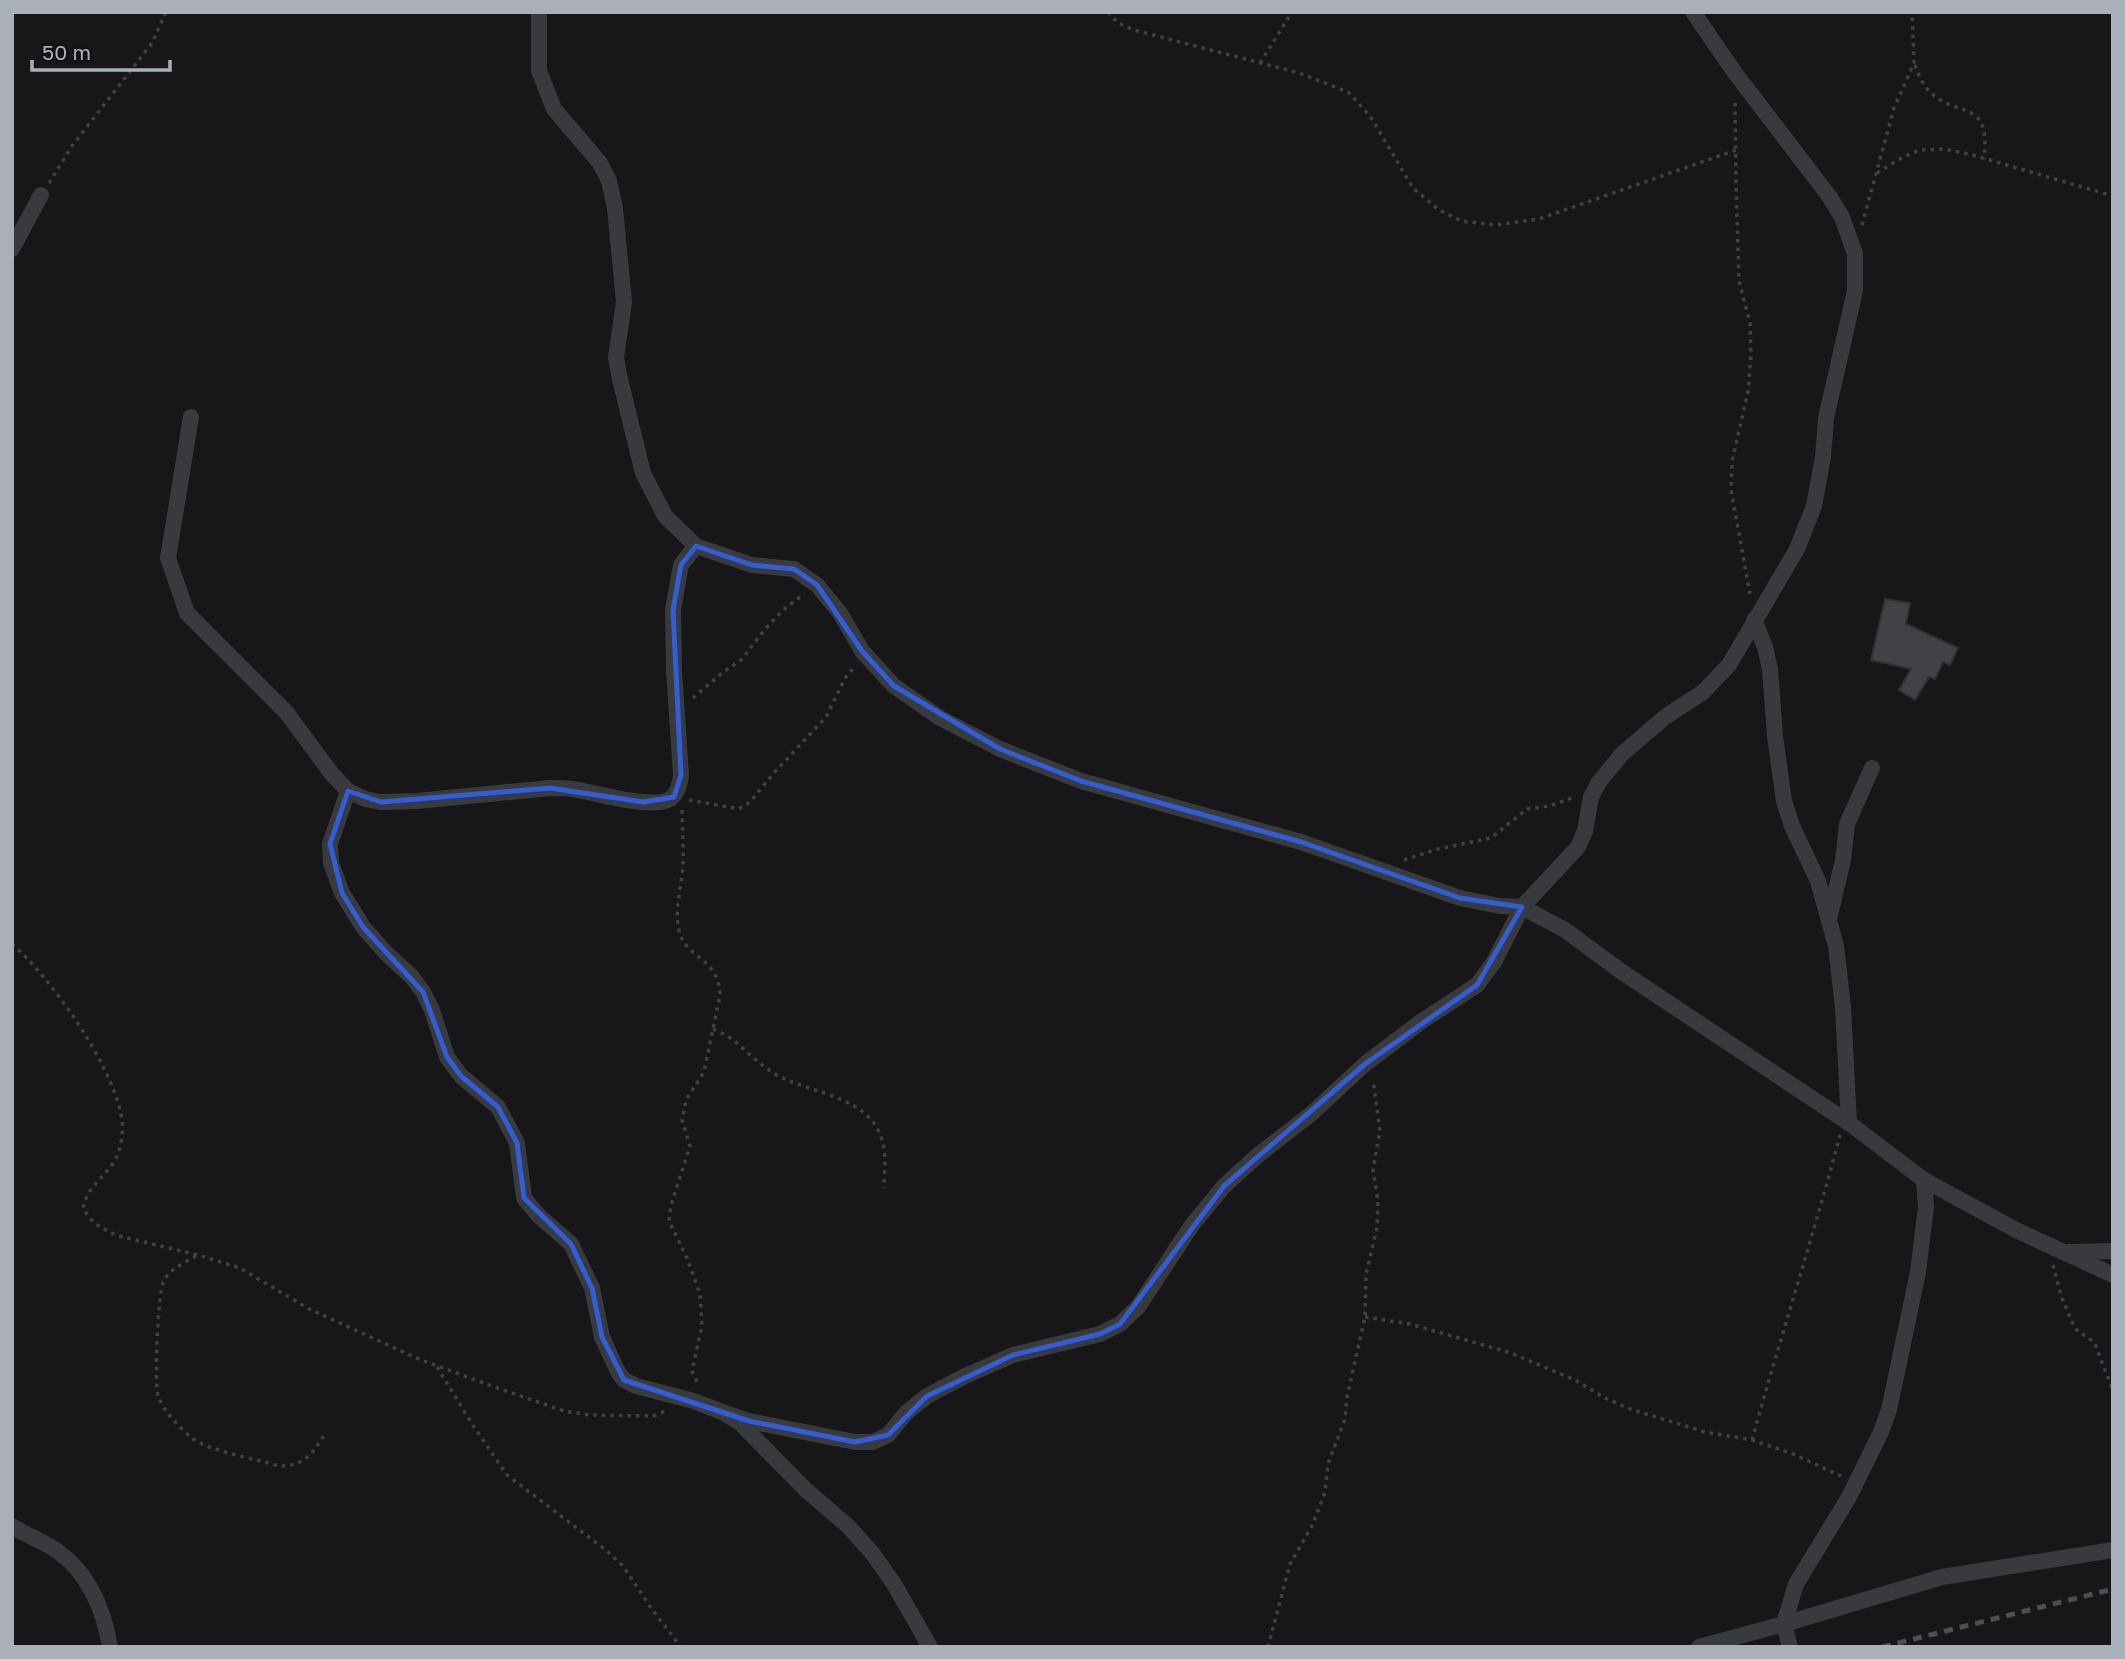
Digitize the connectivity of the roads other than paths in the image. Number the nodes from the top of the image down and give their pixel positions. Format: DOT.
graph roads {
  1 [pos="540,12"];
  2 [pos="1693,12"];
  3 [pos="41,195"];
  4 [pos="12,249"];
  5 [pos="191,417"];
  6 [pos="696,546"];
  7 [pos="1754,621"];
  8 [pos="1872,768"];
  9 [pos="348,791"];
  10 [pos="1522,907"];
  11 [pos="1829,922"];
  12 [pos="1846,1121"];
  13 [pos="1924,1180"];
  14 [pos="2113,1251"];
  15 [pos="2063,1252"];
  16 [pos="2113,1275"];
  17 [pos="708,1406"];
  18 [pos="12,1526"];
  19 [pos="2113,1550"];
  20 [pos="1784,1624"];
  21 [pos="110,1647"];
  22 [pos="930,1647"];
  23 [pos="1699,1647"];
  24 [pos="1790,1647"];
  1 -- 6 [label="street"];
  2 -- 7 [label="street"];
  3 -- 4 [label="street"];
  5 -- 9 [label="street"];
  6 -- 9 [label="street"];
  6 -- 10 [label="street"];
  7 -- 10 [label="street"];
  7 -- 11 [label="street"];
  8 -- 11 [label="street"];
  9 -- 17 [label="street"];
  10 -- 12 [label="street"];
  10 -- 17 [label="street"];
  11 -- 12 [label="street"];
  12 -- 13 [label="street"];
  13 -- 15 [label="street"];
  13 -- 20 [label="street"];
  14 -- 15 [label="street"];
  15 -- 16 [label="street"];
  17 -- 22 [label="street"];
  18 -- 21 [label="street"];
  19 -- 20 [label="street"];
  20 -- 23 [label="street"];
  20 -- 24 [label="street"];
}
